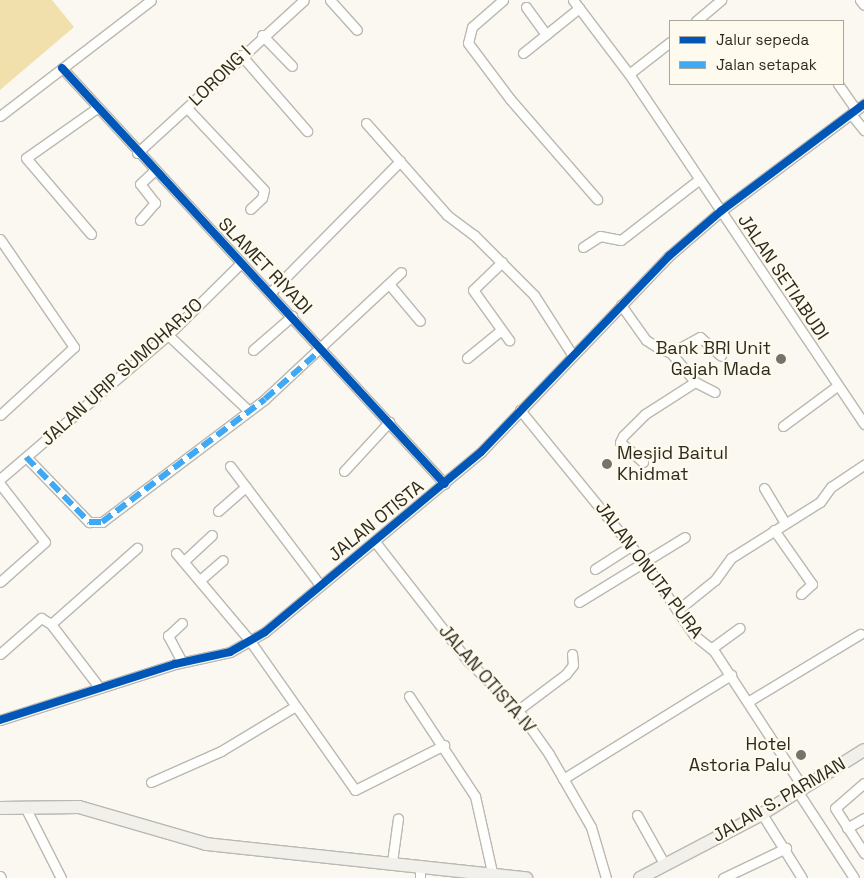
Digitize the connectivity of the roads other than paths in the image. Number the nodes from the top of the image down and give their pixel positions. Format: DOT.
graph roads {
  1 [pos="151,0"];
  2 [pos="304,0"];
  3 [pos="330,0"];
  4 [pos="504,0"];
  5 [pos="721,0"];
  6 [pos="860,0"];
  7 [pos="576,3"];
  8 [pos="864,5"];
  9 [pos="526,7"];
  10 [pos="697,20"];
  11 [pos="357,30"];
  12 [pos="262,35"];
  13 [pos="546,35"];
  14 [pos="669,43"];
  15 [pos="523,53"];
  16 [pos="241,55"];
  17 [pos="292,66"];
  18 [pos="62,68"];
  19 [pos="629,74"];
  20 [pos="839,85"];
  21 [pos="97,108"];
  22 [pos="187,108"];
  23 [pos="857,109"];
  24 [pos="0,116"];
  25 [pos="366,123"];
  26 [pos="864,130"];
  27 [pos="307,131"];
  28 [pos="137,153"];
  29 [pos="400,162"];
  30 [pos="154,171"];
  31 [pos="697,181"];
  32 [pos="598,199"];
  33 [pos="250,209"];
  34 [pos="720,211"];
  35 [pos="140,220"];
  36 [pos="91,234"];
  37 [pos="0,239"];
  38 [pos="584,247"];
  39 [pos="502,262"];
  40 [pos="241,263"];
  41 [pos="400,272"];
  42 [pos="389,284"];
  43 [pos="271,292"];
  44 [pos="621,305"];
  45 [pos="292,316"];
  46 [pos="420,321"];
  47 [pos="500,331"];
  48 [pos="168,335"];
  49 [pos="509,340"];
  50 [pos="322,349"];
  51 [pos="253,350"];
  52 [pos="671,353"];
  53 [pos="573,356"];
  54 [pos="721,356"];
  55 [pos="467,358"];
  56 [pos="695,382"];
  57 [pos="837,386"];
  58 [pos="715,392"];
  59 [pos="249,410"];
  60 [pos="520,410"];
  61 [pos="0,415"];
  62 [pos="389,422"];
  63 [pos="864,424"];
  64 [pos="783,426"];
  65 [pos="26,457"];
  66 [pos="643,462"];
  67 [pos="864,465"];
  68 [pos="230,466"];
  69 [pos="344,471"];
  70 [pos="0,479"];
  71 [pos="0,484"];
  72 [pos="445,484"];
  73 [pos="246,487"];
  74 [pos="764,488"];
  75 [pos="218,511"];
  76 [pos="785,523"];
  77 [pos="774,530"];
  78 [pos="212,535"];
  79 [pos="685,537"];
  80 [pos="376,543"];
  81 [pos="631,546"];
  82 [pos="136,548"];
  83 [pos="176,553"];
  84 [pos="223,560"];
  85 [pos="184,561"];
  86 [pos="644,562"];
  87 [pos="595,569"];
  88 [pos="200,580"];
  89 [pos="0,582"];
  90 [pos="320,585"];
  91 [pos="801,594"];
  92 [pos="579,602"];
  93 [pos="679,609"];
  94 [pos="182,623"];
  95 [pos="51,624"];
  96 [pos="740,628"];
  97 [pos="860,634"];
  98 [pos="250,641"];
  99 [pos="712,648"];
  100 [pos="0,654"];
  101 [pos="572,654"];
  102 [pos="182,662"];
  103 [pos="731,675"];
  104 [pos="100,687"];
  105 [pos="409,696"];
  106 [pos="749,701"];
  107 [pos="294,707"];
  108 [pos="518,710"];
  109 [pos="0,720"];
  110 [pos="444,745"];
  111 [pos="864,750"];
  112 [pos="563,779"];
  113 [pos="151,782"];
  114 [pos="864,783"];
  115 [pos="799,788"];
  116 [pos="25,807"];
  117 [pos="0,808"];
  118 [pos="762,814"];
  119 [pos="638,815"];
  120 [pos="398,818"];
  121 [pos="864,818"];
  122 [pos="847,828"];
  123 [pos="786,848"];
  124 [pos="864,853"];
  125 [pos="392,862"];
  126 [pos="420,865"];
  127 [pos="665,865"];
  128 [pos="492,872"];
  129 [pos="61,878"];
  130 [pos="420,878"];
  131 [pos="526,878"];
  132 [pos="606,878"];
  133 [pos="640,878"];
  134 [pos="723,878"];
  135 [pos="802,878"];
  136 [pos="854,878"];
  1 -- 18 [label="street"];
  2 -- 12 [label="street, LORONG I"];
  3 -- 11 [label="street"];
  4 -- 32 [label="street"];
  5 -- 10 [label="street"];
  6 -- 8 [label="street"];
  7 -- 13 [label="street"];
  7 -- 19 [label="street, JALAN SETIABUDI"];
  9 -- 13 [label="street"];
  12 -- 16 [label="street, LORONG I"];
  12 -- 17 [label="street"];
  13 -- 15 [label="street"];
  14 -- 19 [label="street"];
  16 -- 22 [label="street, LORONG I"];
  16 -- 27 [label="street"];
  18 -- 21 [label="street, SLAMET RIYADI"];
  18 -- 24 [label="street"];
  19 -- 31 [label="street, JALAN SETIABUDI"];
  20 -- 23 [label="street"];
  21 -- 28 [label="street, SLAMET RIYADI"];
  21 -- 36 [label="street"];
  22 -- 28 [label="street, LORONG I"];
  22 -- 33 [label="street"];
  23 -- 26 [label="street"];
  23 -- 34 [label="street, JALAN OTISTA"];
  25 -- 29 [label="street"];
  28 -- 30 [label="street, SLAMET RIYADI"];
  29 -- 39 [label="street"];
  29 -- 43 [label="street"];
  30 -- 35 [label="street"];
  30 -- 40 [label="street, SLAMET RIYADI"];
  31 -- 34 [label="street, JALAN SETIABUDI"];
  31 -- 38 [label="street"];
  34 -- 44 [label="street, JALAN OTISTA"];
  34 -- 57 [label="street, JALAN SETIABUDI"];
  37 -- 61 [label="street"];
  39 -- 47 [label="street"];
  39 -- 53 [label="street"];
  40 -- 43 [label="street, SLAMET RIYADI"];
  40 -- 48 [label="street, JALAN URIP SUMOHARJO"];
  41 -- 42 [label="street"];
  42 -- 46 [label="street"];
  42 -- 50 [label="street"];
  43 -- 45 [label="street, SLAMET RIYADI"];
  44 -- 52 [label="street"];
  44 -- 53 [label="street, JALAN OTISTA"];
  45 -- 50 [label="street, SLAMET RIYADI"];
  45 -- 51 [label="street"];
  47 -- 49 [label="street"];
  47 -- 55 [label="street"];
  48 -- 59 [label="street"];
  48 -- 65 [label="street, JALAN URIP SUMOHARJO"];
  50 -- 59 [label="street"];
  50 -- 62 [label="street, SLAMET RIYADI"];
  52 -- 54 [label="street"];
  52 -- 56 [label="street"];
  53 -- 60 [label="street, JALAN OTISTA"];
  56 -- 58 [label="street"];
  56 -- 66 [label="street"];
  57 -- 63 [label="street, JALAN SETIABUDI"];
  57 -- 64 [label="street"];
  59 -- 65 [label="street"];
  60 -- 72 [label="street, JALAN OTISTA"];
  60 -- 81 [label="street, JALAN ONUTA PURA"];
  62 -- 69 [label="street"];
  62 -- 72 [label="street, SLAMET RIYADI"];
  65 -- 70 [label="street, JALAN URIP SUMOHARJO"];
  67 -- 76 [label="street"];
  68 -- 73 [label="street"];
  71 -- 89 [label="street"];
  72 -- 80 [label="street, JALAN OTISTA"];
  73 -- 75 [label="street"];
  73 -- 90 [label="street"];
  74 -- 76 [label="street"];
  76 -- 77 [label="street"];
  77 -- 91 [label="street"];
  77 -- 93 [label="street"];
  78 -- 85 [label="street"];
  79 -- 86 [label="street"];
  80 -- 90 [label="street, JALAN OTISTA"];
  80 -- 108 [label="street, JALAN OTISTA IV"];
  81 -- 86 [label="street, JALAN ONUTA PURA"];
  81 -- 87 [label="street"];
  82 -- 95 [label="street"];
  83 -- 85 [label="street"];
  84 -- 88 [label="street"];
  85 -- 88 [label="street"];
  86 -- 92 [label="street"];
  86 -- 93 [label="street, JALAN ONUTA PURA"];
  88 -- 98 [label="street"];
  90 -- 98 [label="street, JALAN OTISTA"];
  93 -- 99 [label="street, JALAN ONUTA PURA"];
  94 -- 102 [label="street"];
  95 -- 100 [label="street"];
  95 -- 104 [label="street"];
  96 -- 99 [label="street"];
  97 -- 106 [label="street"];
  98 -- 102 [label="street, JALAN OTISTA"];
  98 -- 107 [label="street"];
  99 -- 103 [label="street, JALAN ONUTA PURA"];
  101 -- 108 [label="street"];
  102 -- 104 [label="street, JALAN OTISTA"];
  103 -- 106 [label="street, JALAN ONUTA PURA"];
  103 -- 112 [label="street"];
  104 -- 109 [label="street, JALAN OTISTA"];
  105 -- 110 [label="street"];
  106 -- 115 [label="street, JALAN ONUTA PURA"];
  107 -- 110 [label="street"];
  107 -- 113 [label="street"];
  108 -- 112 [label="street, JALAN OTISTA IV"];
  110 -- 128 [label="street"];
  111 -- 115 [label="street, JALAN S. PARMAN"];
  112 -- 132 [label="street, JALAN OTISTA IV"];
  114 -- 122 [label="street"];
  115 -- 118 [label="street, JALAN S. PARMAN"];
  115 -- 136 [label="street, JALAN ONUTA PURA"];
  116 -- 117 [label="street"];
  116 -- 125 [label="street"];
  116 -- 129 [label="street"];
  118 -- 123 [label="street"];
  118 -- 127 [label="street, JALAN S. PARMAN"];
  119 -- 127 [label="street"];
  120 -- 125 [label="street"];
  121 -- 122 [label="street"];
  122 -- 124 [label="street"];
  123 -- 134 [label="street"];
  123 -- 135 [label="street"];
  125 -- 126 [label="street"];
  126 -- 128 [label="street"];
  126 -- 130 [label="street"];
  127 -- 133 [label="street, JALAN S. PARMAN"];
  128 -- 131 [label="street"];
}
